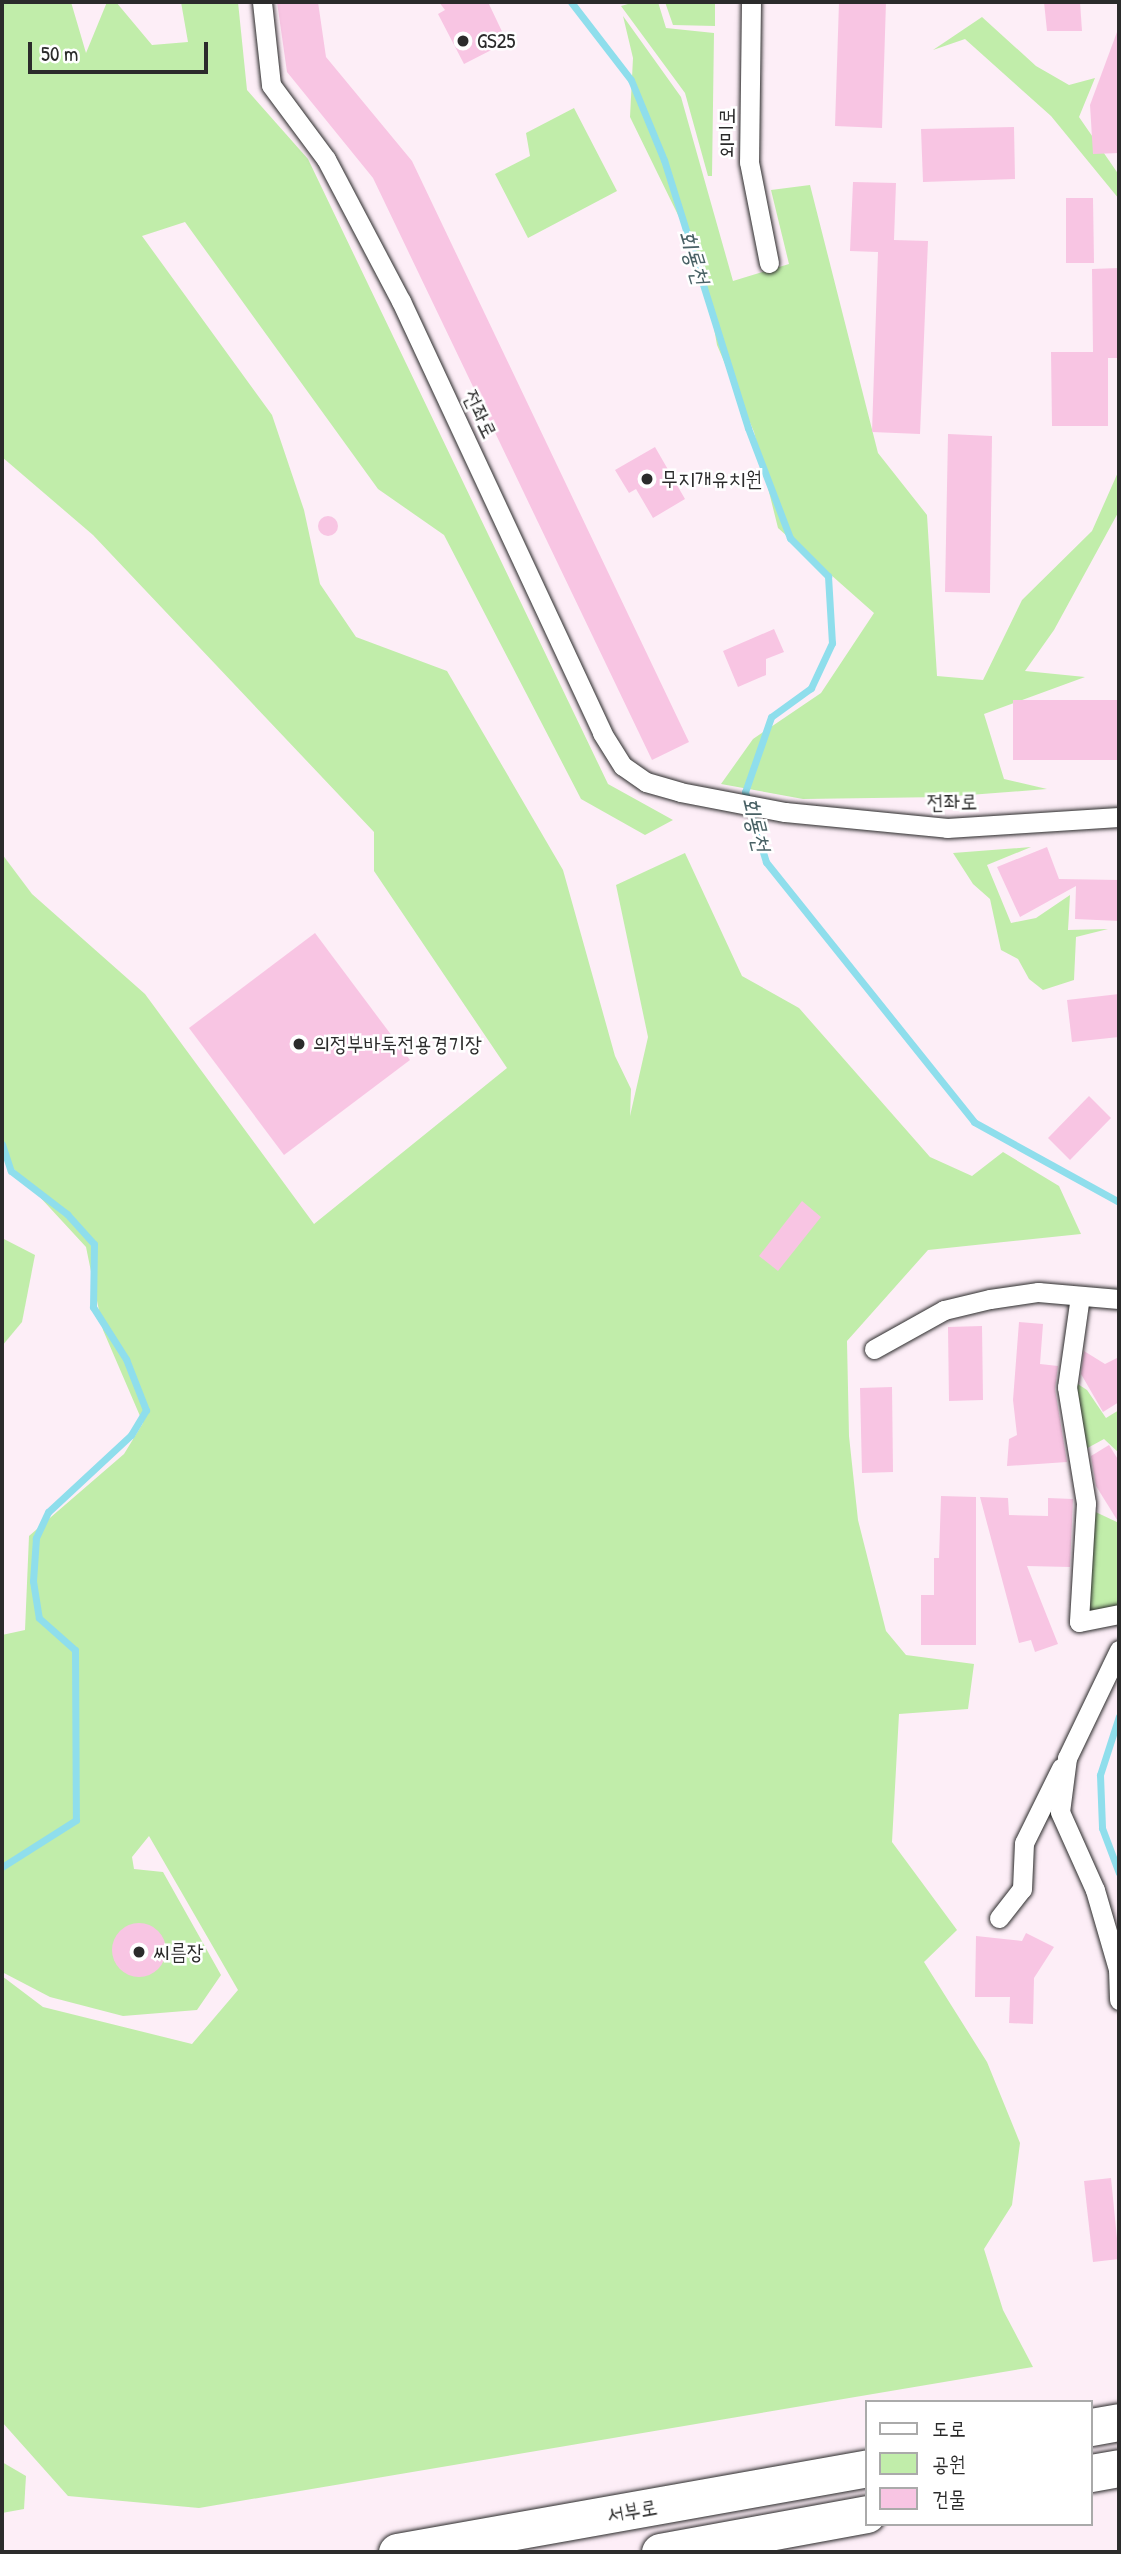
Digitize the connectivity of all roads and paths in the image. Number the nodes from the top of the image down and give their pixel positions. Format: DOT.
graph roads {
  1 [pos="262,2"];
  2 [pos="751,2"];
  3 [pos="769,263"];
  4 [pos="1119,817"];
  5 [pos="1080,1296"];
  6 [pos="1119,1299"];
  7 [pos="874,1349"];
  8 [pos="1119,1614"];
  9 [pos="1119,1650"];
  10 [pos="1067,1758"];
  11 [pos="999,1918"];
  12 [pos="1119,2000"];
  13 [pos="1119,2422"];
  14 [pos="1093,2427"];
  15 [pos="866,2468"];
  16 [pos="1119,2468"];
  17 [pos="1093,2473"];
  18 [pos="866,2514"];
  19 [pos="397,2552"];
  20 [pos="660,2552"];
  1 -- 4 [label="street, 전좌로"];
  2 -- 3 [label="street, 외미로"];
  5 -- 6 [label="street"];
  5 -- 7 [label="street"];
  5 -- 8 [label="street"];
  9 -- 10 [label="street"];
  10 -- 11 [label="street"];
  10 -- 12 [label="street"];
  13 -- 14 [label="highway"];
  15 -- 19 [label="highway, 서부로"];
  16 -- 17 [label="highway"];
  18 -- 20 [label="highway"];
}
